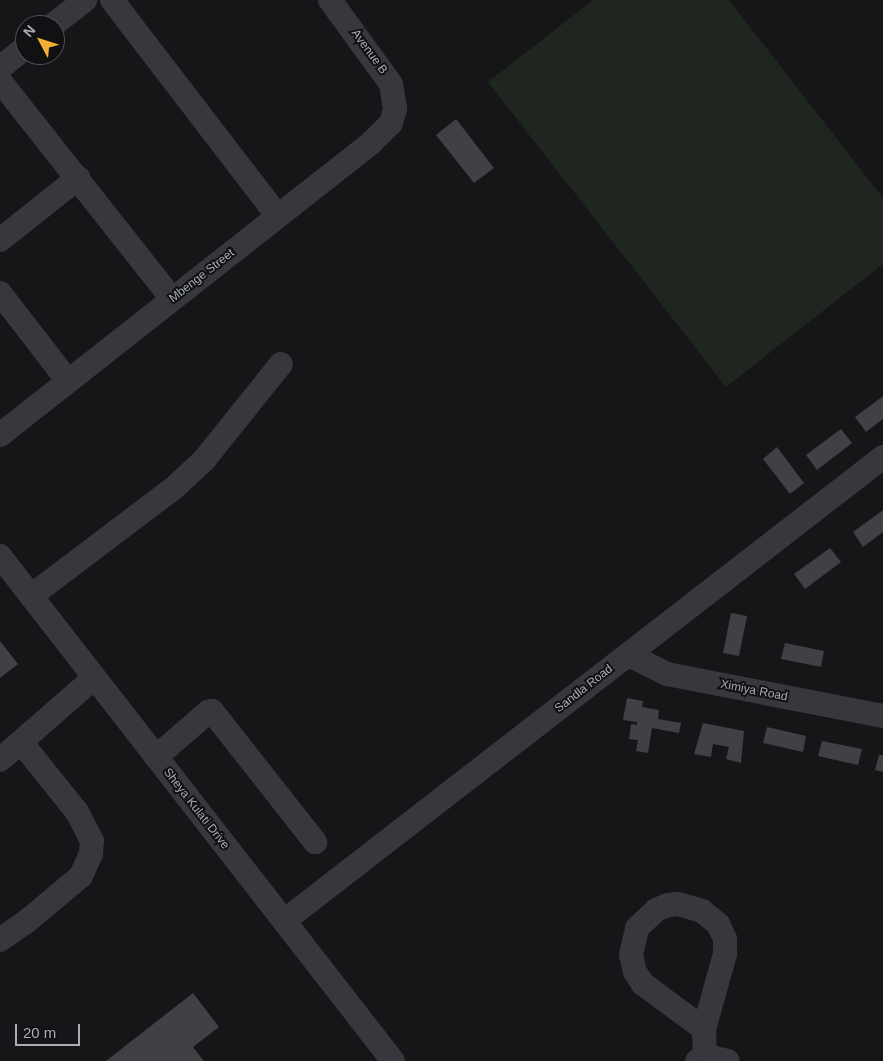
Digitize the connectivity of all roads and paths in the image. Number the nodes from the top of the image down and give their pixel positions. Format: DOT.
graph roads {
  1 [pos="85,0"];
  2 [pos="112,0"];
  3 [pos="330,0"];
  4 [pos="65,16"];
  5 [pos="15,56"];
  6 [pos="0,68"];
  7 [pos="0,82"];
  8 [pos="395,109"];
  9 [pos="78,178"];
  10 [pos="278,216"];
  11 [pos="0,240"];
  12 [pos="0,293"];
  13 [pos="172,299"];
  14 [pos="282,364"];
  15 [pos="68,382"];
  16 [pos="0,435"];
  17 [pos="883,457"];
  18 [pos="0,556"];
  19 [pos="31,596"];
  20 [pos="629,655"];
  21 [pos="94,678"];
  22 [pos="883,716"];
  23 [pos="21,742"];
  24 [pos="156,757"];
  25 [pos="0,760"];
  26 [pos="315,842"];
  27 [pos="284,921"];
  28 [pos="0,940"];
  29 [pos="704,1029"];
  30 [pos="701,1060"];
  31 [pos="393,1061"];
  32 [pos="728,1061"];
  1 -- 4 [label="street"];
  2 -- 10 [label="street"];
  3 -- 8 [label="street, Avenue B"];
  5 -- 6 [label="street"];
  7 -- 9 [label="street"];
  8 -- 10 [label="street, Mbenge Street"];
  9 -- 11 [label="street"];
  9 -- 13 [label="street"];
  10 -- 13 [label="street, Mbenge Street"];
  12 -- 15 [label="street"];
  13 -- 15 [label="street, Mbenge Street"];
  14 -- 19 [label="street"];
  15 -- 16 [label="street, Mbenge Street"];
  17 -- 20 [label="street, Sandla Road"];
  18 -- 19 [label="street, Sheya Kulati Drive"];
  19 -- 21 [label="street, Sheya Kulati Drive"];
  20 -- 22 [label="street, Ximiya Road"];
  20 -- 27 [label="street, Sandla Road"];
  21 -- 23 [label="street"];
  21 -- 24 [label="street, Sheya Kulati Drive"];
  23 -- 25 [label="street"];
  23 -- 28 [label="street"];
  24 -- 26 [label="street"];
  24 -- 27 [label="street, Sheya Kulati Drive"];
  27 -- 31 [label="street, Sheya Kulati Drive"];
  29 -- 29 [label="street"];
  29 -- 30 [label="street"];
  30 -- 32 [label="street"];
}
